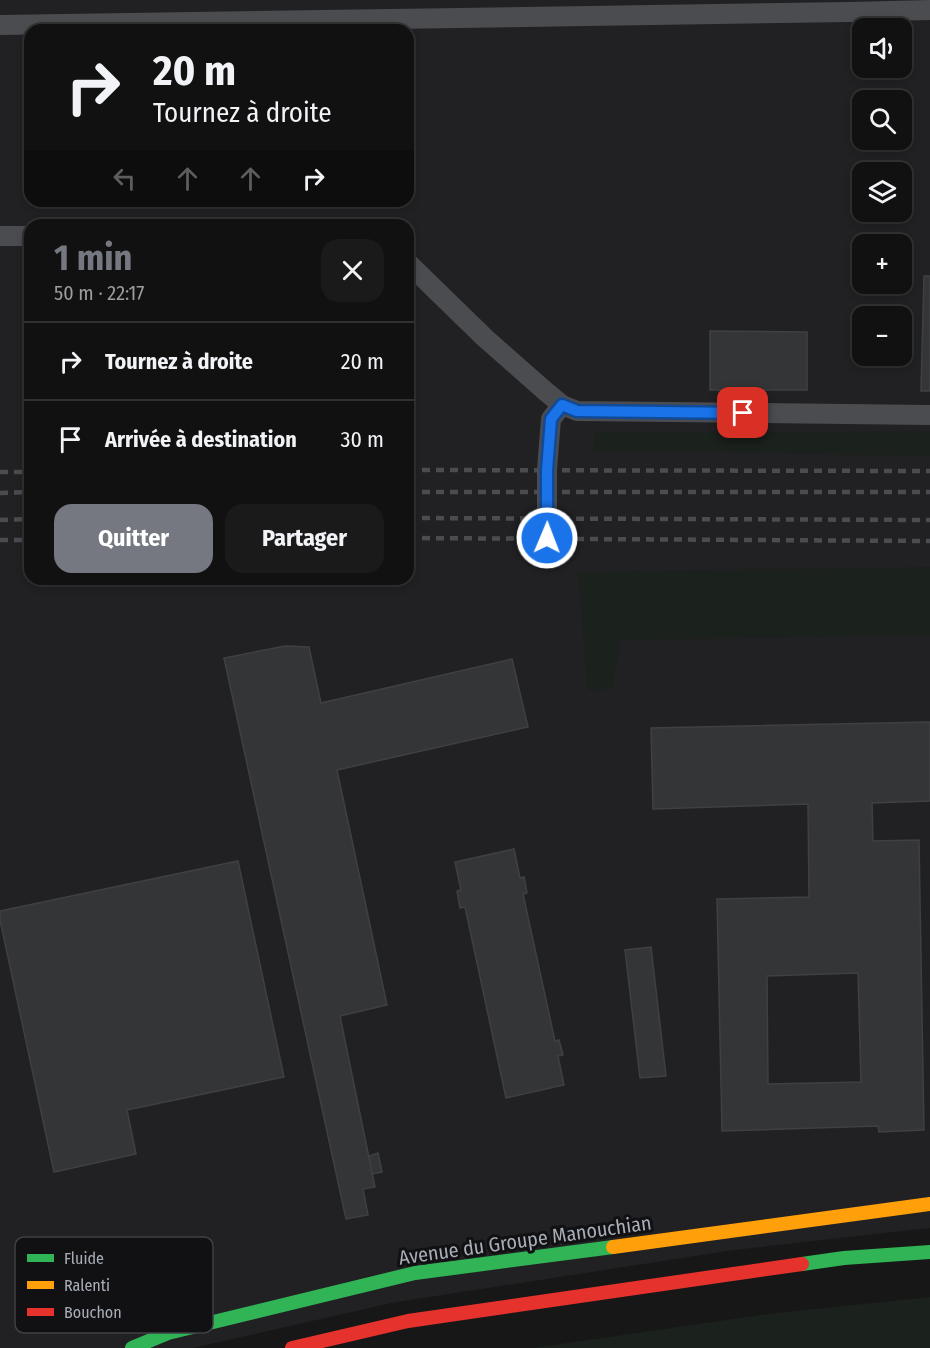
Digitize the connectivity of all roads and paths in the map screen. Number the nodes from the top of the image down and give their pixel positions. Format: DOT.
graph roads {
  1 [pos="930,10"];
  2 [pos="116,24"];
  3 [pos="0,26"];
  4 [pos="24,26"];
  5 [pos="0,236"];
  6 [pos="24,236"];
  7 [pos="414,269"];
  8 [pos="562,405"];
  9 [pos="930,416"];
  10 [pos="547,538"];
  11 [pos="930,1204"];
  12 [pos="930,1252"];
  13 [pos="213,1322"];
  14 [pos="168,1333"];
  15 [pos="132,1348"];
  16 [pos="292,1348"];
  1 -- 2 [label="lane"];
  3 -- 4 [label="lane"];
  5 -- 6 [label="lane"];
  7 -- 8 [label="lane"];
  8 -- 9 [label="lane"];
  8 -- 10 [label="lane"];
  11 -- 13 [label="street, Avenue du Groupe Manouchian"];
  12 -- 16 [label="street"];
  14 -- 15 [label="street, Avenue du Groupe Manouchian"];
}
